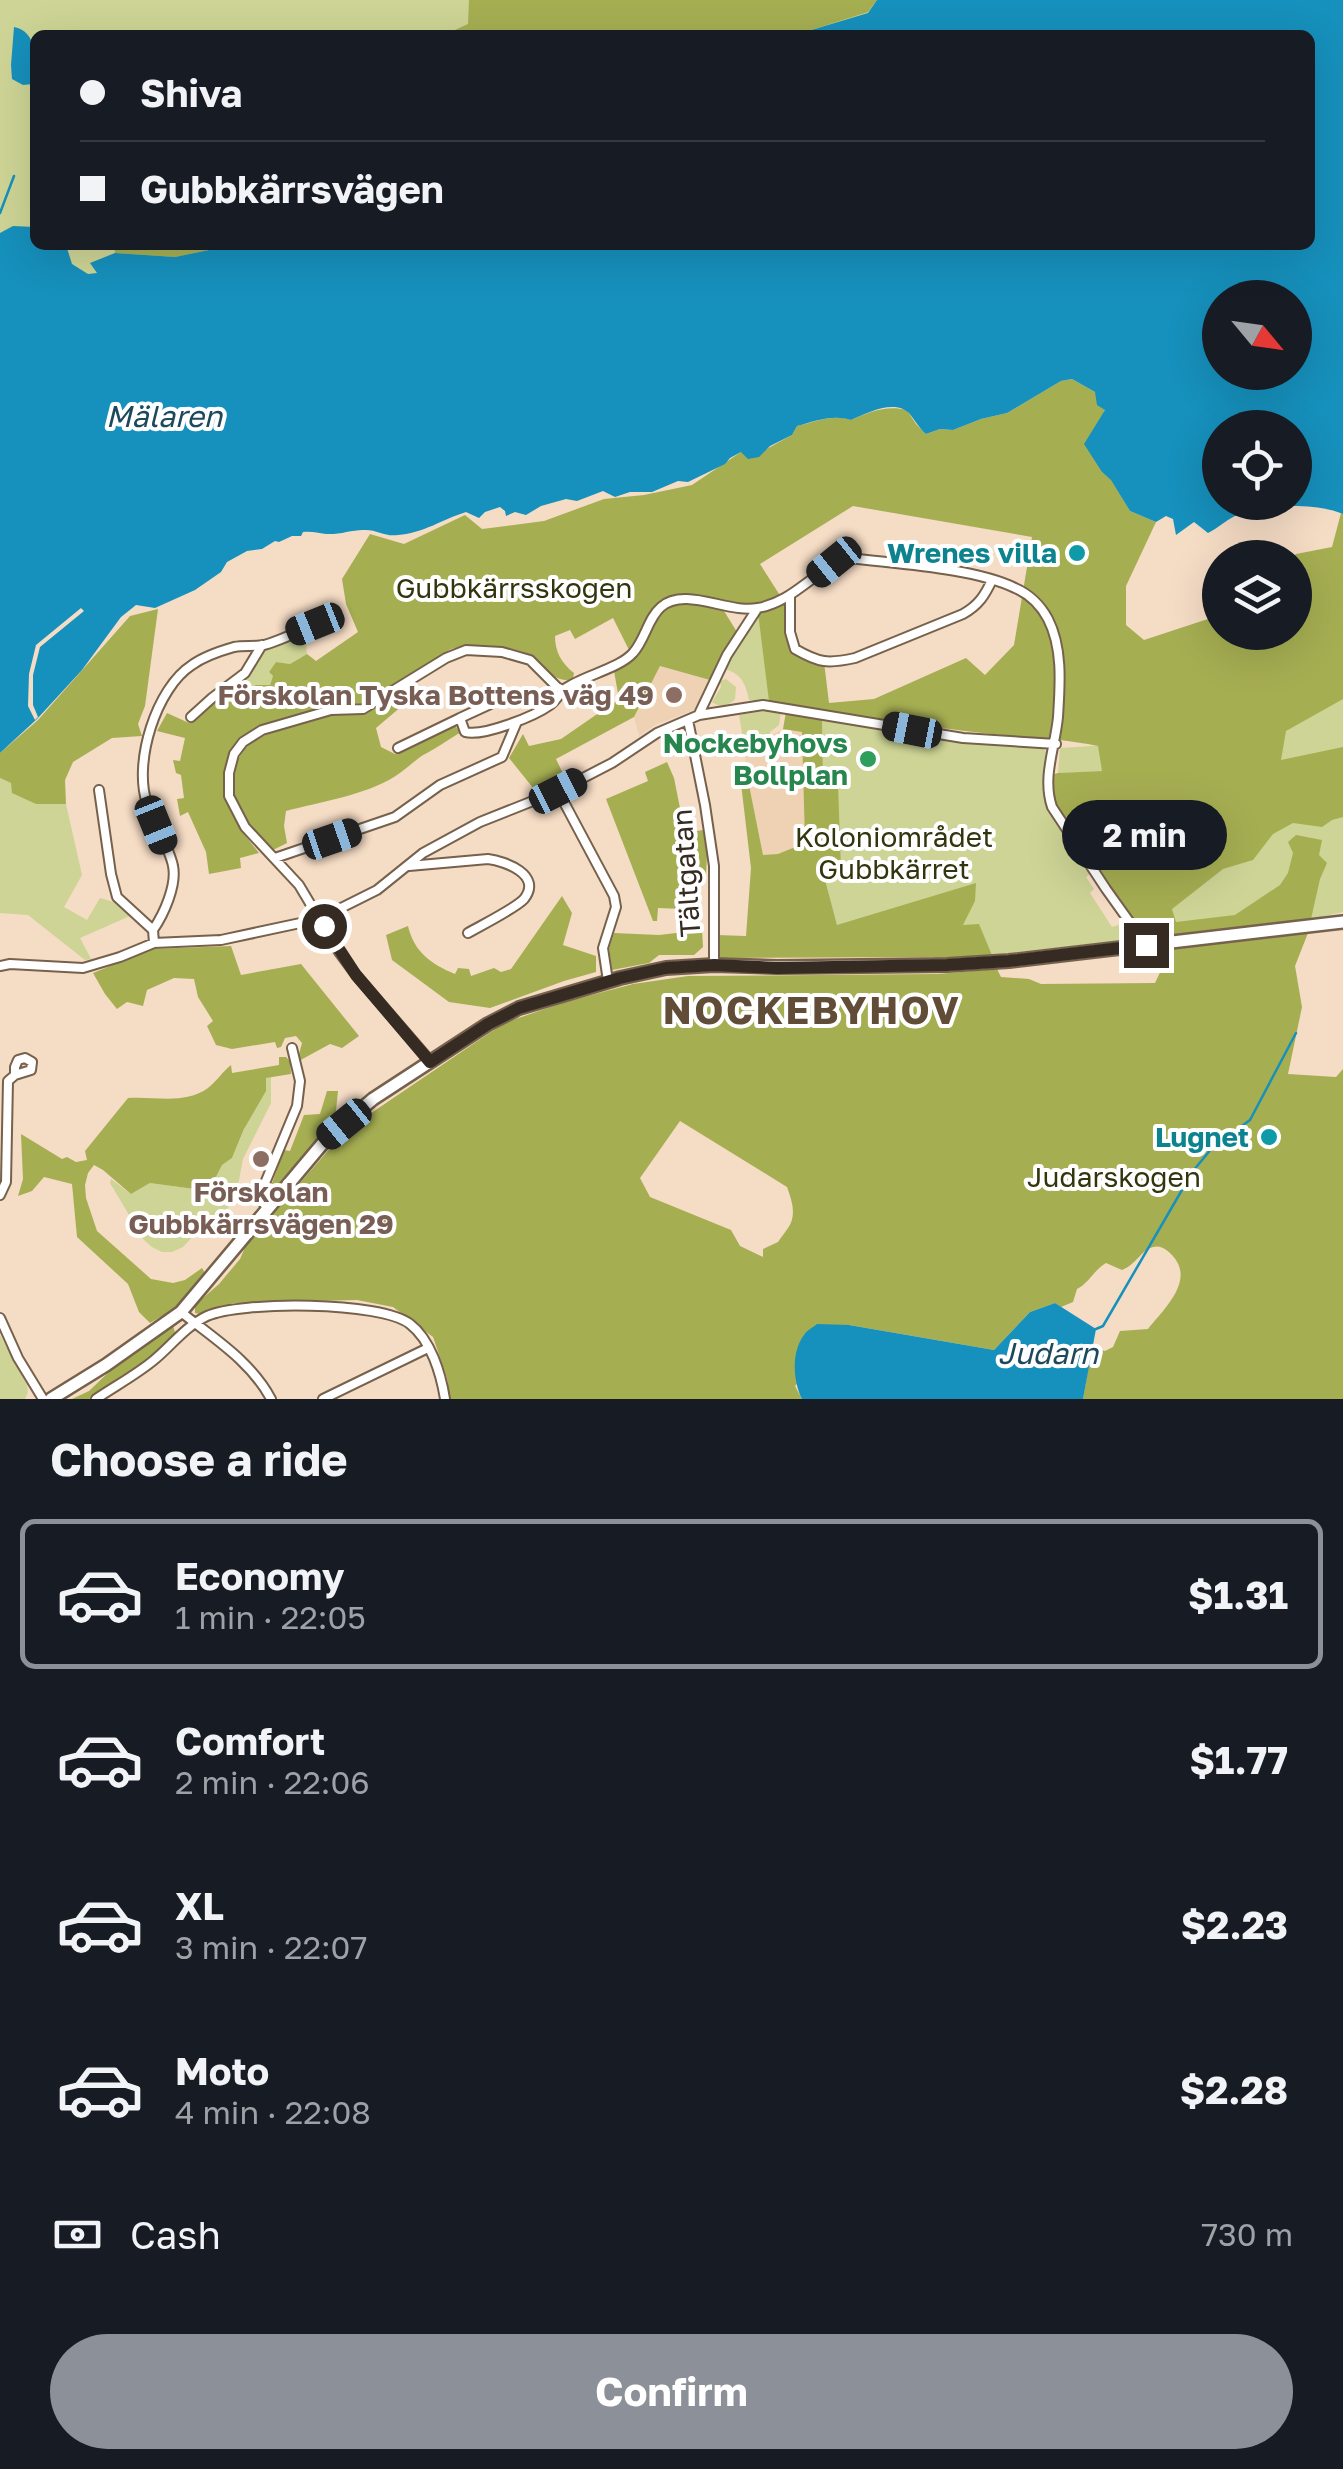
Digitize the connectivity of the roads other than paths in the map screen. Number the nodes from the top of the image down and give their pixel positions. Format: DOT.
graph roads {
  1 [pos="992,580"];
  2 [pos="790,597"];
  3 [pos="757,608"];
  4 [pos="334,616"];
  5 [pos="262,646"];
  6 [pos="563,690"];
  7 [pos="499,700"];
  8 [pos="699,714"];
  9 [pos="191,717"];
  10 [pos="460,718"];
  11 [pos="688,720"];
  12 [pos="517,723"];
  13 [pos="1056,744"];
  14 [pos="398,748"];
  15 [pos="100,790"];
  16 [pos="558,791"];
  17 [pos="275,858"];
  18 [pos="409,866"];
  19 [pos="319,919"];
  20 [pos="1343,922"];
  21 [pos="153,930"];
  22 [pos="468,933"];
  23 [pos="154,943"];
  24 [pos="1146,945"];
  25 [pos="714,965"];
  26 [pos="0,966"];
  27 [pos="608,982"];
  28 [pos="292,1048"];
  29 [pos="430,1062"];
  30 [pos="14,1075"];
  31 [pos="0,1195"];
  32 [pos="267,1208"];
  33 [pos="182,1312"];
  34 [pos="0,1318"];
  35 [pos="195,1323"];
  36 [pos="428,1348"];
  37 [pos="43,1399"];
  38 [pos="51,1399"];
  39 [pos="96,1399"];
  40 [pos="271,1399"];
  41 [pos="323,1399"];
  42 [pos="445,1399"];
  1 -- 2 [label="street"];
  1 -- 2 [label="street"];
  1 -- 13 [label="street"];
  2 -- 3 [label="street"];
  3 -- 6 [label="street"];
  3 -- 8 [label="street"];
  4 -- 5 [label="street"];
  5 -- 9 [label="street"];
  5 -- 21 [label="street"];
  6 -- 12 [label="street"];
  6 -- 17 [label="street"];
  7 -- 10 [label="street"];
  8 -- 11 [label="street"];
  8 -- 13 [label="street"];
  10 -- 12 [label="street"];
  10 -- 14 [label="street"];
  11 -- 16 [label="street"];
  11 -- 25 [label="street, Tältgatan"];
  12 -- 17 [label="street"];
  13 -- 24 [label="street"];
  15 -- 21 [label="street"];
  16 -- 18 [label="street"];
  16 -- 27 [label="street"];
  17 -- 19 [label="street"];
  18 -- 19 [label="street"];
  18 -- 22 [label="street"];
  19 -- 23 [label="street"];
  19 -- 29 [label="street"];
  20 -- 24 [label="street"];
  21 -- 23 [label="street"];
  23 -- 26 [label="street"];
  24 -- 25 [label="street"];
  25 -- 27 [label="street"];
  27 -- 29 [label="street"];
  28 -- 32 [label="street"];
  29 -- 32 [label="street"];
  30 -- 31 [label="street"];
  32 -- 33 [label="street"];
  33 -- 35 [label="street"];
  33 -- 38 [label="street"];
  34 -- 37 [label="street"];
  35 -- 36 [label="street"];
  35 -- 39 [label="street"];
  35 -- 40 [label="street"];
  36 -- 41 [label="street"];
  36 -- 42 [label="street"];
}
